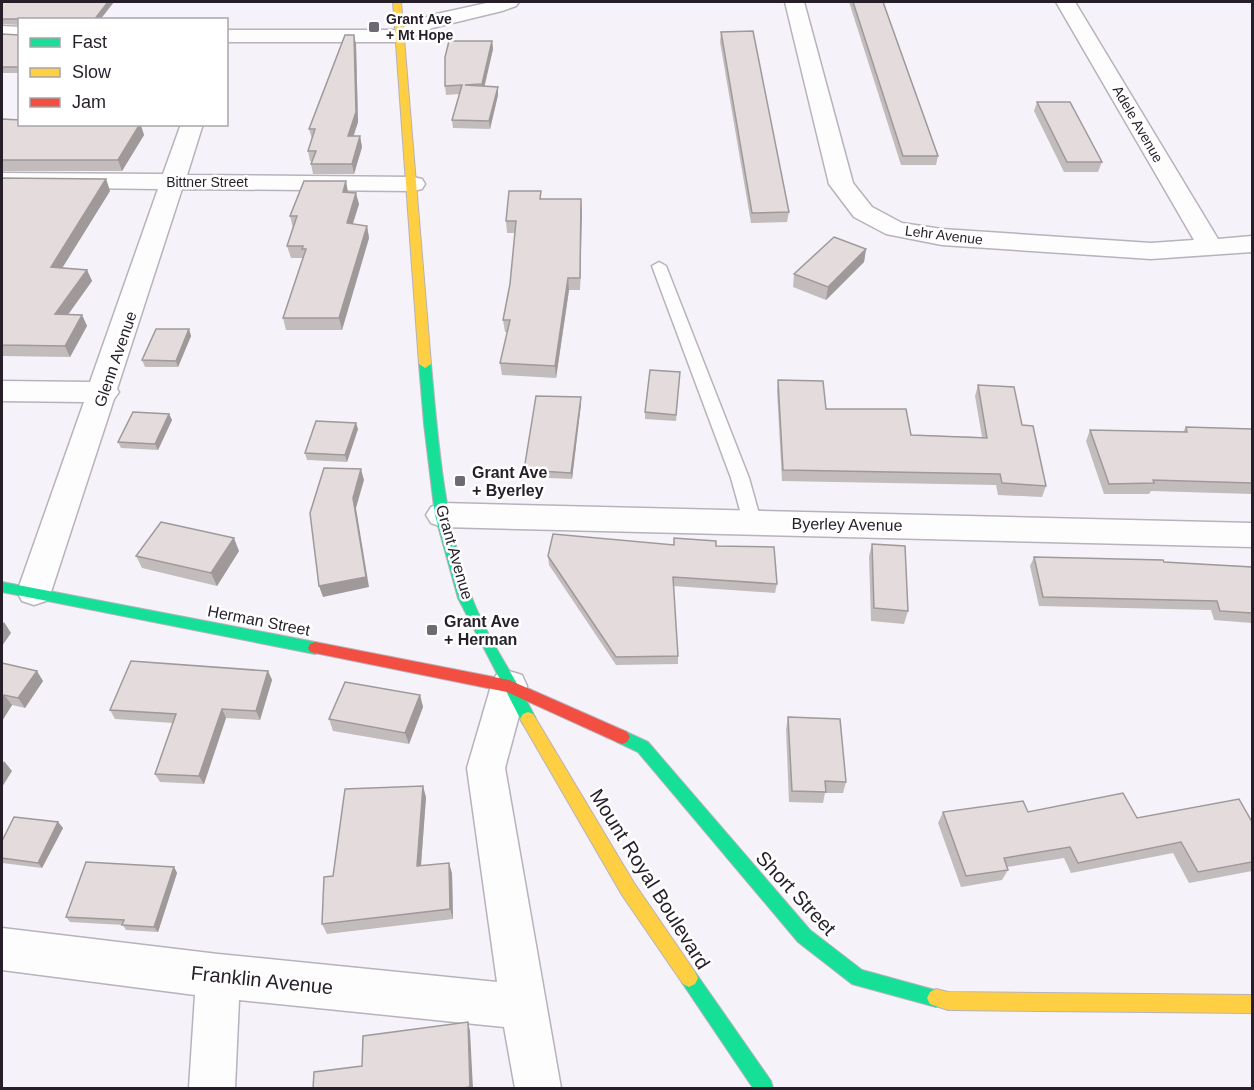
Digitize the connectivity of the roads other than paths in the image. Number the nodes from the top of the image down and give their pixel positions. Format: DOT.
graph roads {
  1 [pos="397,2"];
  2 [pos="509,2"];
  3 [pos="794,2"];
  4 [pos="1066,2"];
  5 [pos="2,32"];
  6 [pos="18,33"];
  7 [pos="228,36"];
  8 [pos="401,36"];
  9 [pos="191,126"];
  10 [pos="2,180"];
  11 [pos="174,182"];
  12 [pos="413,183"];
  13 [pos="1252,244"];
  14 [pos="1210,246"];
  15 [pos="659,266"];
  16 [pos="2,392"];
  17 [pos="104,392"];
  18 [pos="442,515"];
  19 [pos="752,521"];
  20 [pos="1252,535"];
  21 [pos="2,587"];
  22 [pos="34,592"];
  23 [pos="509,686"];
  24 [pos="2,949"];
  25 [pos="218,976"];
  26 [pos="1252,1004"];
  27 [pos="523,1007"];
  28 [pos="212,1089"];
  29 [pos="538,1089"];
  30 [pos="764,1089"];
  1 -- 8 [label="main road, Grant Avenue"];
  2 -- 8 [label="street"];
  3 -- 14 [label="street, Lehr Avenue"];
  4 -- 14 [label="street, Adele Avenue"];
  5 -- 6 [label="street"];
  7 -- 8 [label="street"];
  8 -- 12 [label="main road, Grant Avenue"];
  9 -- 11 [label="street, Glenn Avenue"];
  10 -- 11 [label="street, Bittner Street"];
  11 -- 12 [label="street, Bittner Street"];
  11 -- 17 [label="street, Glenn Avenue"];
  12 -- 18 [label="main road, Grant Avenue"];
  13 -- 14 [label="street, Lehr Avenue"];
  15 -- 19 [label="lane"];
  16 -- 17 [label="street"];
  17 -- 22 [label="street, Glenn Avenue"];
  18 -- 19 [label="street, Byerley Avenue"];
  18 -- 23 [label="main road, Grant Avenue"];
  19 -- 20 [label="street, Byerley Avenue"];
  21 -- 22 [label="main road, Herman Street"];
  22 -- 23 [label="main road, Herman Street"];
  23 -- 26 [label="main road, Short Street"];
  23 -- 27 [label="street"];
  23 -- 30 [label="main road, Mount Royal Boulevard"];
  24 -- 25 [label="street, Franklin Avenue"];
  25 -- 27 [label="street, Franklin Avenue"];
  25 -- 28 [label="street"];
  27 -- 29 [label="street"];
}
